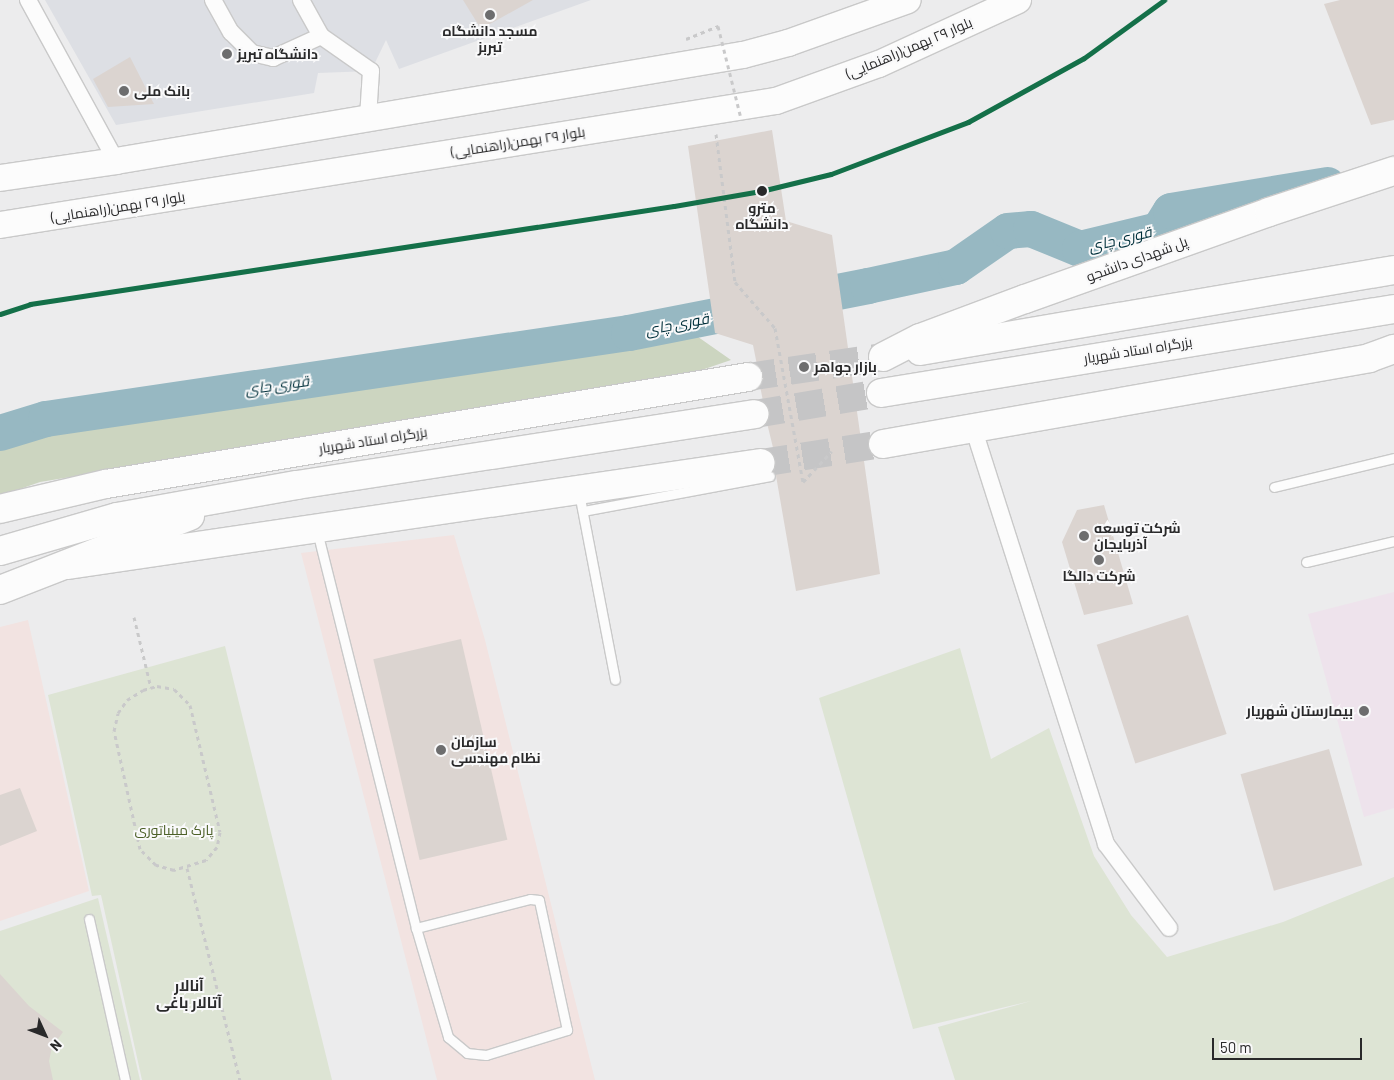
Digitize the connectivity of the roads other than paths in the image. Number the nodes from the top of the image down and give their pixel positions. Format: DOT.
graph roads {
  1 [pos="28,0"];
  2 [pos="213,0"];
  3 [pos="301,0"];
  4 [pos="908,0"];
  5 [pos="1018,0"];
  6 [pos="321,36"];
  7 [pos="368,117"];
  8 [pos="116,161"];
  9 [pos="1394,171"];
  10 [pos="0,178"];
  11 [pos="0,226"];
  12 [pos="1394,270"];
  13 [pos="1394,310"];
  14 [pos="1394,349"];
  15 [pos="748,377"];
  16 [pos="881,392"];
  17 [pos="755,414"];
  18 [pos="973,427"];
  19 [pos="882,444"];
  20 [pos="1394,458"];
  21 [pos="765,469"];
  22 [pos="1274,486"];
  23 [pos="234,498"];
  24 [pos="581,501"];
  25 [pos="0,509"];
  26 [pos="317,530"];
  27 [pos="1394,541"];
  28 [pos="0,551"];
  29 [pos="1306,562"];
  30 [pos="68,565"];
  31 [pos="0,590"];
  32 [pos="615,680"];
  33 [pos="89,919"];
  34 [pos="416,928"];
  35 [pos="1168,928"];
  36 [pos="125,1080"];
  1 -- 8 [label="street"];
  2 -- 6 [label="street"];
  3 -- 6 [label="street"];
  4 -- 7 [label="main road"];
  5 -- 11 [label="main road, بلوار ٢٩ بهمن(راهنمایی)"];
  6 -- 7 [label="street"];
  7 -- 8 [label="main road"];
  8 -- 10 [label="main road"];
  9 -- 12 [label="highway, پل شهدای دانشجو"];
  13 -- 16 [label="highway, بزرگراه استاد شهریار"];
  14 -- 18 [label="highway"];
  15 -- 25 [label="highway, بزرگراه استاد شهریار"];
  17 -- 23 [label="highway"];
  18 -- 19 [label="highway"];
  18 -- 35 [label="street"];
  20 -- 22 [label="lane"];
  21 -- 24 [label="highway"];
  23 -- 28 [label="highway"];
  23 -- 30 [label="highway"];
  24 -- 26 [label="highway"];
  24 -- 32 [label="lane"];
  26 -- 30 [label="highway"];
  26 -- 34 [label="lane"];
  27 -- 29 [label="lane"];
  30 -- 31 [label="highway"];
  33 -- 36 [label="lane"];
  34 -- 34 [label="lane"];
}
